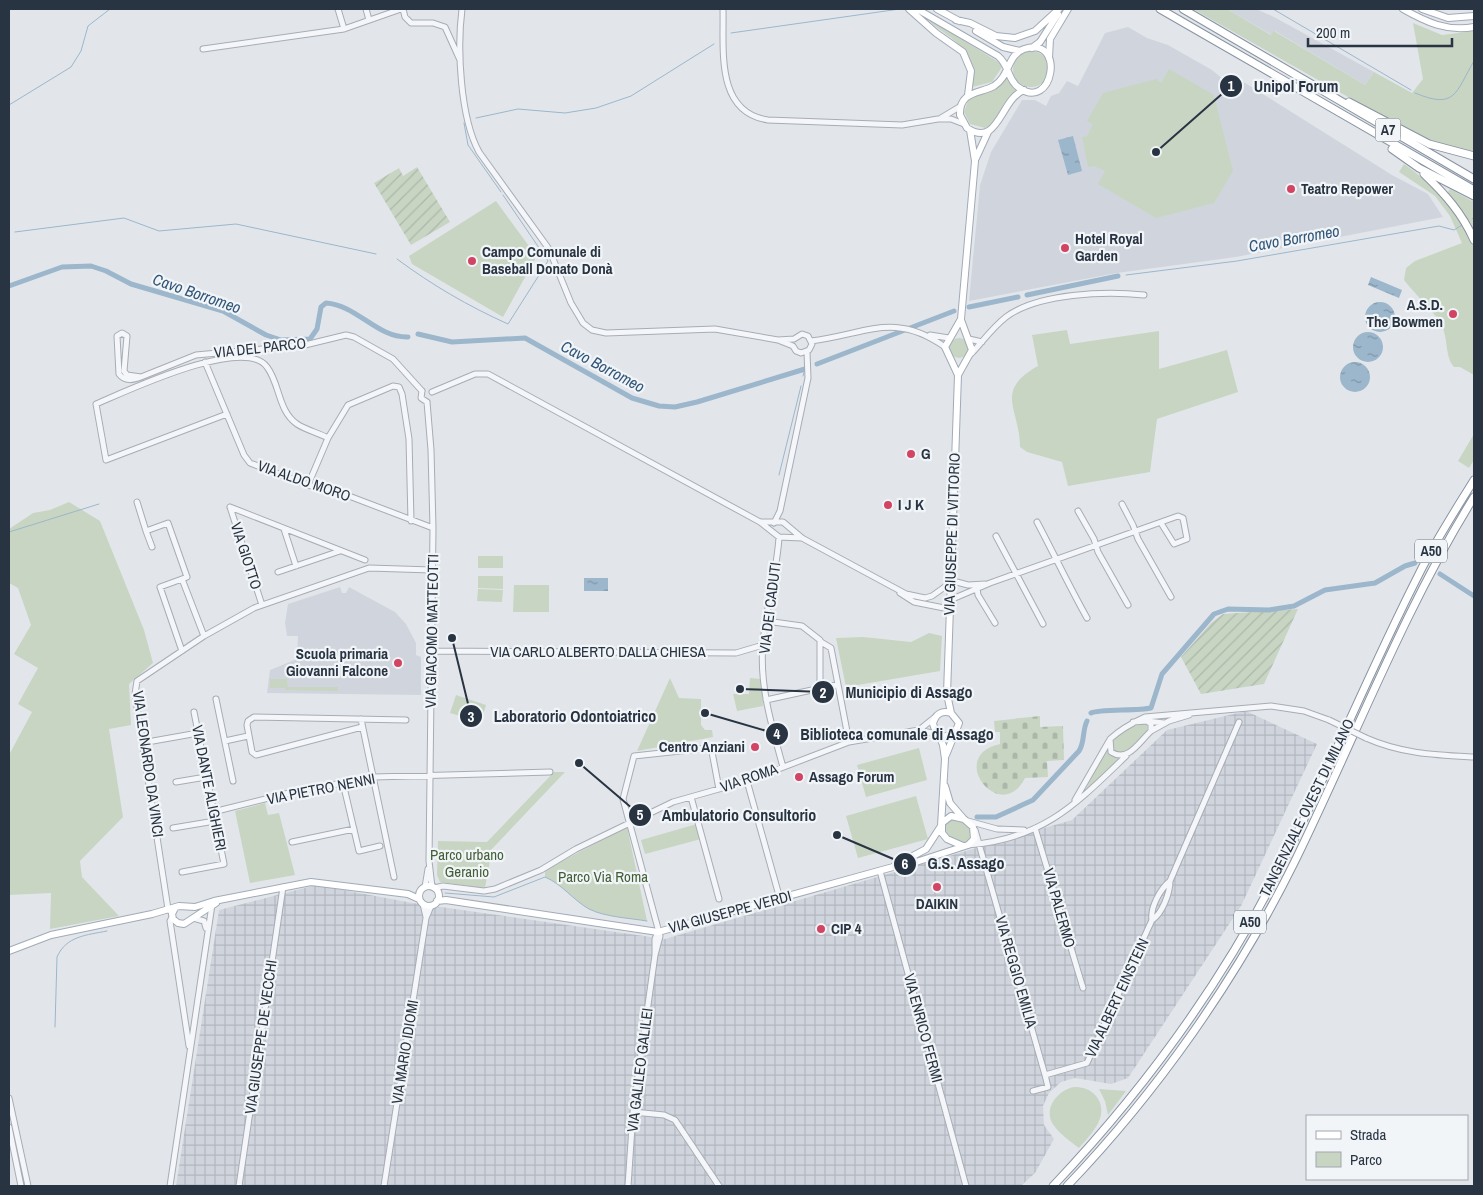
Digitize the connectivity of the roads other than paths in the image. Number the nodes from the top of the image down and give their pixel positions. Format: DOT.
graph roads {
  1 [pos="338,9"];
  2 [pos="366,9"];
  3 [pos="402,9"];
  4 [pos="462,9"];
  5 [pos="723,9"];
  6 [pos="909,9"];
  7 [pos="917,9"];
  8 [pos="937,9"];
  9 [pos="1060,9"];
  10 [pos="1068,9"];
  11 [pos="1160,9"];
  12 [pos="1183,9"];
  13 [pos="1403,9"];
  14 [pos="1422,9"];
  15 [pos="1474,16"];
  16 [pos="370,20"];
  17 [pos="956,20"];
  18 [pos="1474,27"];
  19 [pos="344,29"];
  20 [pos="1032,48"];
  21 [pos="203,49"];
  22 [pos="1020,51"];
  23 [pos="1050,60"];
  24 [pos="461,62"];
  25 [pos="1009,69"];
  26 [pos="1311,84"];
  27 [pos="1024,90"];
  28 [pos="968,95"];
  29 [pos="961,106"];
  30 [pos="938,119"];
  31 [pos="964,124"];
  32 [pos="1358,124"];
  33 [pos="970,130"];
  34 [pos="988,132"];
  35 [pos="1474,156"];
  36 [pos="975,161"];
  37 [pos="1419,168"];
  38 [pos="1474,179"];
  39 [pos="1474,190"];
  40 [pos="1474,196"];
  41 [pos="1474,240"];
  42 [pos="1144,295"];
  43 [pos="961,319"];
  44 [pos="927,335"];
  45 [pos="951,337"];
  46 [pos="968,338"];
  47 [pos="794,339"];
  48 [pos="778,340"];
  49 [pos="812,341"];
  50 [pos="982,342"];
  51 [pos="793,346"];
  52 [pos="945,347"];
  53 [pos="807,352"];
  54 [pos="968,356"];
  55 [pos="951,358"];
  56 [pos="205,362"];
  57 [pos="958,375"];
  58 [pos="141,377"];
  59 [pos="422,391"];
  60 [pos="432,392"];
  61 [pos="427,402"];
  62 [pos="227,414"];
  63 [pos="328,438"];
  64 [pos="1474,480"];
  65 [pos="308,485"];
  66 [pos="1474,497"];
  67 [pos="137,502"];
  68 [pos="1122,504"];
  69 [pos="780,511"];
  70 [pos="1078,511"];
  71 [pos="411,521"];
  72 [pos="760,522"];
  73 [pos="775,522"];
  74 [pos="1036,522"];
  75 [pos="1161,523"];
  76 [pos="786,526"];
  77 [pos="284,528"];
  78 [pos="433,528"];
  79 [pos="146,530"];
  80 [pos="1135,532"];
  81 [pos="773,533"];
  82 [pos="782,536"];
  83 [pos="996,536"];
  84 [pos="802,538"];
  85 [pos="1096,546"];
  86 [pos="152,547"];
  87 [pos="341,551"];
  88 [pos="365,560"];
  89 [pos="1056,560"];
  90 [pos="296,566"];
  91 [pos="432,570"];
  92 [pos="278,572"];
  93 [pos="1017,574"];
  94 [pos="182,579"];
  95 [pos="950,582"];
  96 [pos="962,584"];
  97 [pos="977,587"];
  98 [pos="895,590"];
  99 [pos="937,595"];
  100 [pos="961,595"];
  101 [pos="1171,597"];
  102 [pos="949,601"];
  103 [pos="262,605"];
  104 [pos="1128,605"];
  105 [pos="938,607"];
  106 [pos="949,610"];
  107 [pos="1088,618"];
  108 [pos="766,621"];
  109 [pos="995,623"];
  110 [pos="1043,624"];
  111 [pos="204,636"];
  112 [pos="821,642"];
  113 [pos="763,645"];
  114 [pos="182,651"];
  115 [pos="432,651"];
  116 [pos="838,685"];
  117 [pos="821,688"];
  118 [pos="947,694"];
  119 [pos="216,699"];
  120 [pos="766,700"];
  121 [pos="194,712"];
  122 [pos="1199,712"];
  123 [pos="952,713"];
  124 [pos="938,714"];
  125 [pos="361,719"];
  126 [pos="406,720"];
  127 [pos="1147,721"];
  128 [pos="1134,722"];
  129 [pos="1239,722"];
  130 [pos="1165,723"];
  131 [pos="362,727"];
  132 [pos="919,730"];
  133 [pos="1151,731"];
  134 [pos="198,733"];
  135 [pos="954,734"];
  136 [pos="939,735"];
  137 [pos="248,736"];
  138 [pos="1110,739"];
  139 [pos="153,741"];
  140 [pos="225,741"];
  141 [pos="849,742"];
  142 [pos="1126,756"];
  143 [pos="1474,757"];
  144 [pos="945,759"];
  145 [pos="783,767"];
  146 [pos="550,772"];
  147 [pos="430,775"];
  148 [pos="206,776"];
  149 [pos="374,777"];
  150 [pos="232,781"];
  151 [pos="748,781"];
  152 [pos="176,782"];
  153 [pos="944,782"];
  154 [pos="343,783"];
  155 [pos="719,789"];
  156 [pos="691,797"];
  157 [pos="214,812"];
  158 [pos="1061,815"];
  159 [pos="966,820"];
  160 [pos="215,821"];
  161 [pos="628,822"];
  162 [pos="941,826"];
  163 [pos="173,828"];
  164 [pos="1035,828"];
  165 [pos="354,829"];
  166 [pos="974,830"];
  167 [pos="1027,830"];
  168 [pos="292,842"];
  169 [pos="980,844"];
  170 [pos="965,845"];
  171 [pos="380,846"];
  172 [pos="893,867"];
  173 [pos="880,871"];
  174 [pos="182,872"];
  175 [pos="394,878"];
  176 [pos="283,887"];
  177 [pos="434,894"];
  178 [pos="719,898"];
  179 [pos="168,899"];
  180 [pos="420,899"];
  181 [pos="780,899"];
  182 [pos="221,900"];
  183 [pos="212,905"];
  184 [pos="187,907"];
  185 [pos="173,912"];
  186 [pos="426,918"];
  187 [pos="188,920"];
  188 [pos="658,932"];
  189 [pos="207,934"];
  190 [pos="173,937"];
  191 [pos="9,951"];
  192 [pos="1083,988"];
  193 [pos="190,1054"];
  194 [pos="1045,1075"];
  195 [pos="1033,1091"];
  196 [pos="9,1098"];
  197 [pos="633,1112"];
  198 [pos="9,1127"];
  199 [pos="22,1186"];
  200 [pos="28,1186"];
  201 [pos="170,1186"];
  202 [pos="239,1186"];
  203 [pos="384,1186"];
  204 [pos="628,1186"];
  205 [pos="718,1186"];
  206 [pos="966,1186"];
  207 [pos="1053,1186"];
  208 [pos="1067,1186"];
  1 -- 19 [label="street"];
  2 -- 16 [label="street"];
  3 -- 16 [label="street"];
  3 -- 24 [label="street"];
  4 -- 24 [label="street"];
  5 -- 30 [label="street"];
  6 -- 28 [label="main road"];
  7 -- 25 [label="main road"];
  8 -- 17 [label="main road"];
  9 -- 17 [label="main road"];
  9 -- 20 [label="main road"];
  10 -- 23 [label="main road"];
  11 -- 32 [label="highway, A7"];
  12 -- 26 [label="highway, A7"];
  13 -- 18 [label="main road"];
  14 -- 15 [label="main road"];
  16 -- 19 [label="street"];
  17 -- 22 [label="main road"];
  19 -- 21 [label="street"];
  20 -- 22 [label="main road"];
  20 -- 23 [label="main road"];
  22 -- 25 [label="main road"];
  23 -- 27 [label="main road"];
  24 -- 48 [label="street"];
  25 -- 27 [label="main road"];
  25 -- 28 [label="main road"];
  26 -- 35 [label="highway"];
  26 -- 38 [label="highway, A7"];
  27 -- 34 [label="main road"];
  28 -- 29 [label="main road"];
  29 -- 30 [label="street"];
  29 -- 31 [label="main road"];
  30 -- 31 [label="street"];
  31 -- 33 [label="main road"];
  32 -- 37 [label="highway, A7"];
  32 -- 39 [label="highway, A7"];
  33 -- 34 [label="main road"];
  33 -- 36 [label="main road"];
  34 -- 36 [label="main road"];
  36 -- 43 [label="main road"];
  37 -- 40 [label="highway, A7"];
  37 -- 41 [label="highway"];
  42 -- 50 [label="street"];
  43 -- 45 [label="main road"];
  43 -- 46 [label="main road"];
  44 -- 45 [label="street"];
  44 -- 49 [label="street"];
  44 -- 52 [label="street"];
  45 -- 46 [label="main road"];
  45 -- 52 [label="main road"];
  46 -- 50 [label="street"];
  46 -- 54 [label="main road"];
  47 -- 48 [label="street"];
  47 -- 49 [label="street"];
  47 -- 51 [label="street"];
  48 -- 51 [label="street"];
  49 -- 53 [label="street"];
  50 -- 54 [label="street"];
  51 -- 53 [label="street"];
  52 -- 55 [label="main road"];
  53 -- 69 [label="street"];
  54 -- 55 [label="main road"];
  54 -- 57 [label="main road, VIA GIUSEPPE DI VITTORIO"];
  55 -- 57 [label="main road, VIA GIUSEPPE DI VITTORIO"];
  56 -- 62 [label="street, VIA ALDO MORO"];
  56 -- 62 [label="street"];
  56 -- 63 [label="street"];
  57 -- 95 [label="main road, VIA GIUSEPPE DI VITTORIO"];
  58 -- 58 [label="street"];
  58 -- 59 [label="street, VIA DEL PARCO"];
  59 -- 60 [label="street"];
  59 -- 61 [label="street"];
  60 -- 61 [label="street"];
  60 -- 72 [label="street"];
  61 -- 78 [label="street, VIA GIACOMO MATTEOTTI"];
  62 -- 65 [label="street, VIA ALDO MORO"];
  63 -- 65 [label="street"];
  63 -- 71 [label="street"];
  64 -- 207 [label="highway, TANGENZIALE OVEST DI MILANO / A50"];
  65 -- 71 [label="street, VIA ALDO MORO"];
  66 -- 208 [label="highway, TANGENZIALE OVEST DI MILANO / A50"];
  67 -- 79 [label="street"];
  68 -- 80 [label="street"];
  69 -- 73 [label="street"];
  69 -- 76 [label="street"];
  70 -- 85 [label="street"];
  71 -- 78 [label="street, VIA ALDO MORO"];
  72 -- 73 [label="street"];
  72 -- 81 [label="street"];
  73 -- 76 [label="street"];
  73 -- 81 [label="street"];
  74 -- 89 [label="street"];
  75 -- 75 [label="street"];
  75 -- 80 [label="street"];
  76 -- 82 [label="street, VIA DEI CADUTI"];
  76 -- 84 [label="street"];
  77 -- 87 [label="street"];
  77 -- 90 [label="street"];
  77 -- 103 [label="street, VIA GIOTTO"];
  78 -- 91 [label="street, VIA GIACOMO MATTEOTTI"];
  79 -- 86 [label="street"];
  79 -- 94 [label="street"];
  80 -- 85 [label="street"];
  80 -- 101 [label="street"];
  81 -- 82 [label="street"];
  82 -- 84 [label="street"];
  82 -- 108 [label="street, VIA DEI CADUTI"];
  83 -- 93 [label="street"];
  84 -- 98 [label="street"];
  85 -- 89 [label="street"];
  85 -- 104 [label="street"];
  87 -- 88 [label="street"];
  87 -- 90 [label="street"];
  89 -- 93 [label="street"];
  89 -- 107 [label="street"];
  90 -- 92 [label="street"];
  91 -- 103 [label="street, VIA LEONARDO DA VINCI"];
  91 -- 115 [label="street, VIA GIACOMO MATTEOTTI"];
  93 -- 97 [label="street"];
  93 -- 110 [label="street"];
  94 -- 111 [label="street"];
  94 -- 114 [label="street"];
  95 -- 96 [label="street"];
  95 -- 99 [label="street"];
  95 -- 102 [label="main road, VIA GIUSEPPE DI VITTORIO"];
  96 -- 97 [label="street"];
  96 -- 100 [label="street"];
  97 -- 100 [label="street"];
  97 -- 109 [label="street"];
  98 -- 99 [label="street"];
  98 -- 105 [label="street"];
  99 -- 105 [label="street"];
  100 -- 102 [label="street"];
  102 -- 106 [label="main road, VIA GIUSEPPE DI VITTORIO"];
  103 -- 111 [label="street, VIA LEONARDO DA VINCI"];
  105 -- 106 [label="street"];
  106 -- 118 [label="main road, VIA GIUSEPPE DI VITTORIO"];
  108 -- 112 [label="street"];
  108 -- 113 [label="street, VIA DEI CADUTI"];
  111 -- 114 [label="street, VIA LEONARDO DA VINCI"];
  112 -- 116 [label="street"];
  112 -- 117 [label="street"];
  113 -- 115 [label="street, VIA CARLO ALBERTO DALLA CHIESA"];
  113 -- 120 [label="street, VIA DEI CADUTI"];
  114 -- 179 [label="street, VIA LEONARDO DA VINCI"];
  115 -- 147 [label="street, VIA GIACOMO MATTEOTTI"];
  116 -- 117 [label="street"];
  116 -- 141 [label="street"];
  117 -- 120 [label="street"];
  118 -- 123 [label="main road, VIA GIUSEPPE DI VITTORIO"];
  118 -- 124 [label="main road, VIA GIUSEPPE DI VITTORIO"];
  119 -- 140 [label="street"];
  120 -- 145 [label="street, VIA DEI CADUTI"];
  121 -- 134 [label="street, VIA DANTE ALIGHIERI"];
  122 -- 128 [label="street"];
  122 -- 130 [label="street"];
  122 -- 143 [label="street, bridge"];
  123 -- 124 [label="main road"];
  123 -- 135 [label="main road"];
  124 -- 132 [label="street, VIA ROMA"];
  124 -- 136 [label="main road"];
  125 -- 126 [label="street"];
  125 -- 131 [label="street"];
  125 -- 137 [label="street"];
  127 -- 128 [label="street"];
  127 -- 130 [label="street"];
  127 -- 133 [label="street"];
  128 -- 138 [label="street"];
  129 -- 194 [label="street, VIA ALBERT EINSTEIN"];
  130 -- 133 [label="street"];
  131 -- 137 [label="street"];
  131 -- 149 [label="street"];
  132 -- 136 [label="street, VIA ROMA"];
  132 -- 141 [label="street, VIA ROMA"];
  133 -- 142 [label="street"];
  134 -- 139 [label="street"];
  134 -- 148 [label="street, VIA DANTE ALIGHIERI"];
  135 -- 136 [label="main road"];
  135 -- 144 [label="main road"];
  136 -- 144 [label="main road"];
  137 -- 140 [label="street"];
  138 -- 142 [label="street"];
  138 -- 158 [label="street"];
  140 -- 150 [label="street"];
  141 -- 145 [label="street, VIA ROMA"];
  142 -- 158 [label="street"];
  144 -- 153 [label="main road"];
  145 -- 151 [label="street, VIA ROMA"];
  146 -- 147 [label="street, VIA PIETRO NENNI"];
  147 -- 149 [label="street, VIA PIETRO NENNI"];
  147 -- 177 [label="street, VIA GIACOMO MATTEOTTI"];
  148 -- 152 [label="street"];
  148 -- 157 [label="street, VIA DANTE ALIGHIERI"];
  149 -- 154 [label="street, VIA PIETRO NENNI"];
  149 -- 175 [label="street"];
  151 -- 155 [label="street, VIA ROMA"];
  151 -- 181 [label="street"];
  153 -- 159 [label="main road"];
  153 -- 162 [label="main road"];
  154 -- 157 [label="street, VIA PIETRO NENNI"];
  154 -- 165 [label="street"];
  155 -- 156 [label="street, VIA ROMA"];
  155 -- 161 [label="street"];
  156 -- 161 [label="street, VIA ROMA"];
  156 -- 178 [label="street"];
  157 -- 160 [label="street, VIA DANTE ALIGHIERI"];
  158 -- 164 [label="street"];
  159 -- 162 [label="main road"];
  159 -- 166 [label="main road"];
  159 -- 167 [label="street"];
  160 -- 163 [label="street"];
  160 -- 174 [label="street, VIA DANTE ALIGHIERI"];
  161 -- 177 [label="street, VIA ROMA"];
  161 -- 188 [label="street"];
  162 -- 170 [label="main road"];
  162 -- 172 [label="main road, VIA GIUSEPPE VERDI"];
  164 -- 167 [label="street"];
  164 -- 192 [label="street, VIA PALERMO"];
  165 -- 168 [label="street"];
  165 -- 171 [label="street"];
  166 -- 169 [label="street, VIA REGGIO EMILIA"];
  166 -- 170 [label="main road"];
  167 -- 169 [label="street"];
  169 -- 170 [label="street"];
  169 -- 194 [label="street, VIA REGGIO EMILIA"];
  170 -- 172 [label="main road, VIA GIUSEPPE VERDI"];
  172 -- 173 [label="main road, VIA GIUSEPPE VERDI"];
  173 -- 181 [label="main road, VIA GIUSEPPE VERDI"];
  173 -- 206 [label="street, VIA ENRICO FERMI"];
  176 -- 180 [label="main road"];
  176 -- 182 [label="main road"];
  176 -- 202 [label="street, VIA GIUSEPPE DE VECCHI"];
  177 -- 180 [label="main road"];
  177 -- 180 [label="main road"];
  177 -- 186 [label="street, VIA MARIO IDIOMI"];
  177 -- 188 [label="main road, VIA GIUSEPPE VERDI"];
  179 -- 185 [label="street"];
  179 -- 185 [label="street"];
  180 -- 186 [label="street, VIA MARIO IDIOMI"];
  181 -- 188 [label="main road, VIA GIUSEPPE VERDI"];
  182 -- 183 [label="main road"];
  182 -- 184 [label="main road"];
  183 -- 187 [label="main road"];
  183 -- 189 [label="street"];
  184 -- 185 [label="main road"];
  184 -- 187 [label="main road"];
  185 -- 187 [label="main road"];
  185 -- 190 [label="street"];
  185 -- 191 [label="main road"];
  186 -- 203 [label="street, VIA MARIO IDIOMI"];
  187 -- 189 [label="street"];
  187 -- 190 [label="street"];
  188 -- 197 [label="street, VIA GALILEO GALILEI"];
  189 -- 193 [label="street"];
  190 -- 193 [label="street"];
  193 -- 201 [label="street"];
  194 -- 195 [label="street"];
  196 -- 200 [label="street"];
  197 -- 204 [label="street, VIA GALILEO GALILEI"];
  197 -- 205 [label="street"];
  198 -- 199 [label="street"];
}
